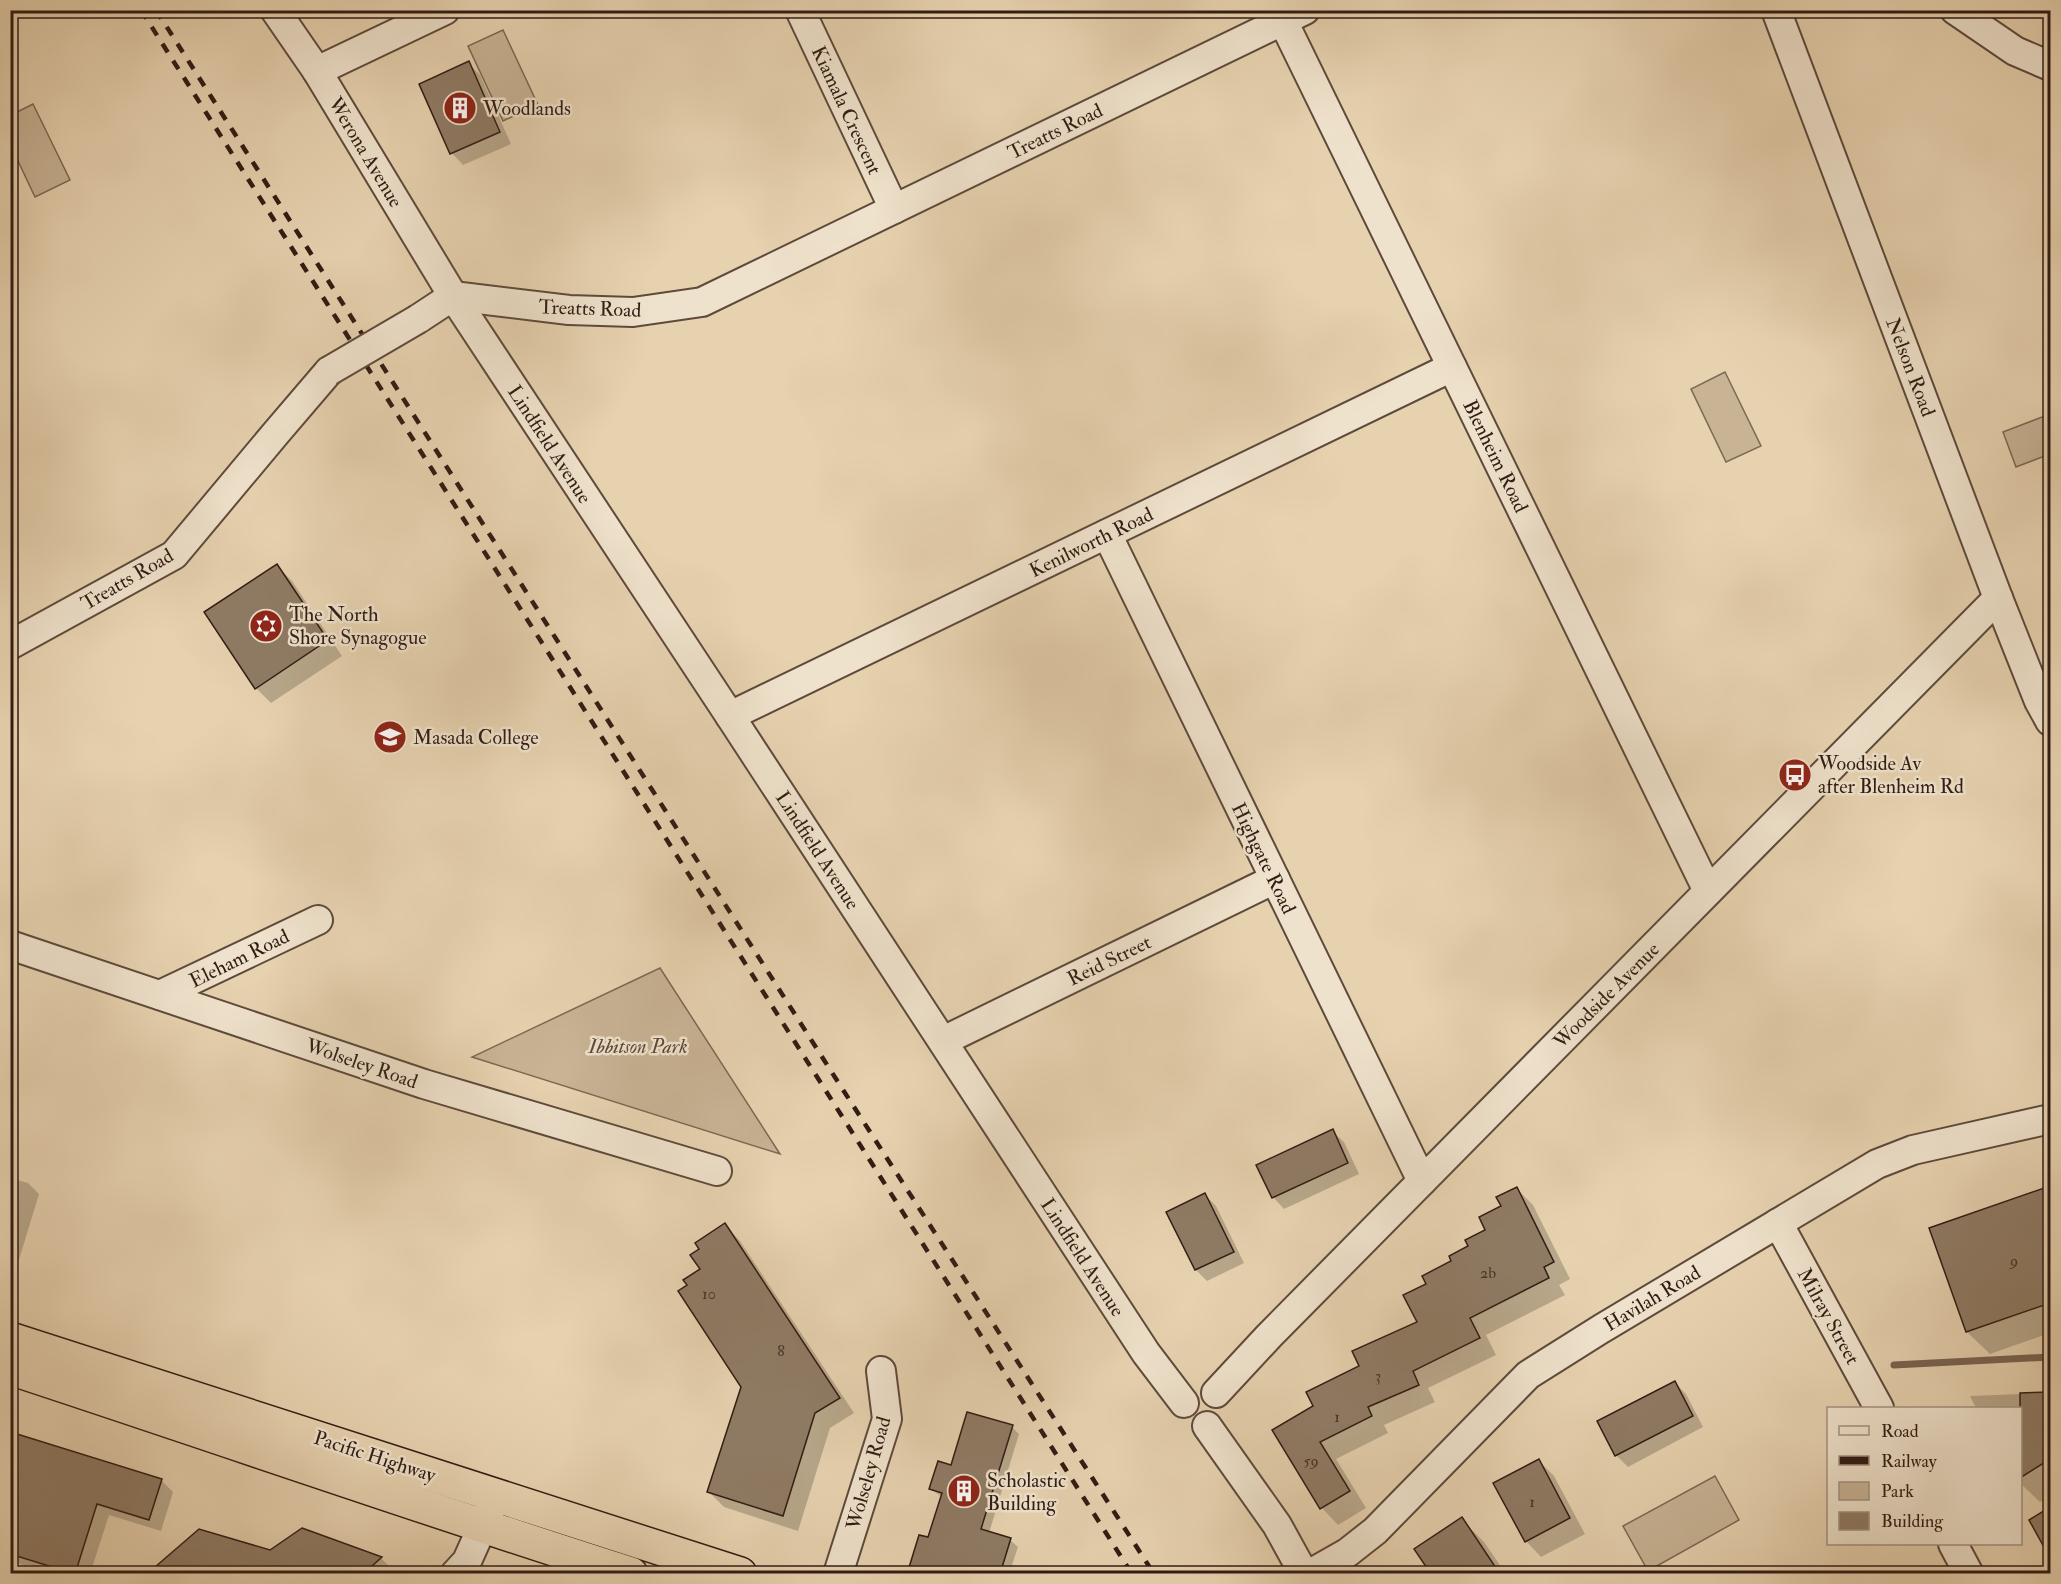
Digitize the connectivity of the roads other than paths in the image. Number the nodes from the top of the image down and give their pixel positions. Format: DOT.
graph roads {
  1 [pos="275,10"];
  2 [pos="445,10"];
  3 [pos="800,10"];
  4 [pos="1776,10"];
  5 [pos="1955,10"];
  6 [pos="1294,16"];
  7 [pos="2050,66"];
  8 [pos="317,71"];
  9 [pos="894,209"];
  10 [pos="453,296"];
  11 [pos="1452,367"];
  12 [pos="1107,534"];
  13 [pos="1998,598"];
  14 [pos="10,645"];
  15 [pos="730,716"];
  16 [pos="2050,722"];
  17 [pos="1275,879"];
  18 [pos="1708,891"];
  19 [pos="318,920"];
  20 [pos="10,945"];
  21 [pos="160,995"];
  22 [pos="943,1041"];
  23 [pos="2050,1119"];
  24 [pos="717,1171"];
  25 [pos="1422,1181"];
  26 [pos="1778,1223"];
  27 [pos="10,1339"];
  28 [pos="10,1368"];
  29 [pos="882,1371"];
  30 [pos="1216,1393"];
  31 [pos="1184,1402"];
  32 [pos="1879,1407"];
  33 [pos="1207,1426"];
  34 [pos="496,1494"];
  35 [pos="483,1527"];
  36 [pos="1954,1545"];
  37 [pos="455,1574"];
  38 [pos="631,1574"];
  39 [pos="740,1574"];
  40 [pos="838,1574"];
  41 [pos="1304,1574"];
  42 [pos="1310,1574"];
  43 [pos="1970,1574"];
  1 -- 8 [label="street, Werona Avenue"];
  2 -- 8 [label="street"];
  3 -- 9 [label="street, Kiamala Crescent"];
  4 -- 13 [label="street, Nelson Road"];
  5 -- 7 [label="street"];
  6 -- 9 [label="street, Treatts Road"];
  6 -- 11 [label="street, Blenheim Road"];
  8 -- 10 [label="street, Werona Avenue"];
  9 -- 10 [label="street, Treatts Road"];
  10 -- 14 [label="street, Treatts Road, bridge"];
  10 -- 15 [label="street, Lindfield Avenue"];
  11 -- 12 [label="street, Kenilworth Road"];
  11 -- 18 [label="street, Blenheim Road"];
  12 -- 15 [label="street, Kenilworth Road"];
  12 -- 17 [label="street, Highgate Road"];
  13 -- 16 [label="street, Nelson Road"];
  13 -- 18 [label="street, Woodside Avenue"];
  15 -- 22 [label="street, Lindfield Avenue"];
  17 -- 22 [label="street, Reid Street"];
  17 -- 25 [label="street, Highgate Road"];
  18 -- 25 [label="street, Woodside Avenue"];
  19 -- 21 [label="street, Eleham Road"];
  20 -- 21 [label="street, Wolseley Road"];
  21 -- 24 [label="street, Wolseley Road"];
  22 -- 31 [label="street, Lindfield Avenue"];
  23 -- 26 [label="street, Havilah Road"];
  25 -- 30 [label="street, Woodside Avenue"];
  26 -- 32 [label="street, Milray Street"];
  26 -- 42 [label="street, Havilah Road"];
  27 -- 34 [label="highway, Pacific Highway"];
  28 -- 35 [label="highway, Pacific Highway"];
  29 -- 40 [label="street, Wolseley Road"];
  30 -- 31 [label="street"];
  30 -- 33 [label="street"];
  31 -- 33 [label="street"];
  33 -- 41 [label="street"];
  34 -- 35 [label="street"];
  34 -- 39 [label="highway, Pacific Highway"];
  35 -- 37 [label="street"];
  35 -- 38 [label="highway, Pacific Highway"];
  36 -- 43 [label="street"];
}
